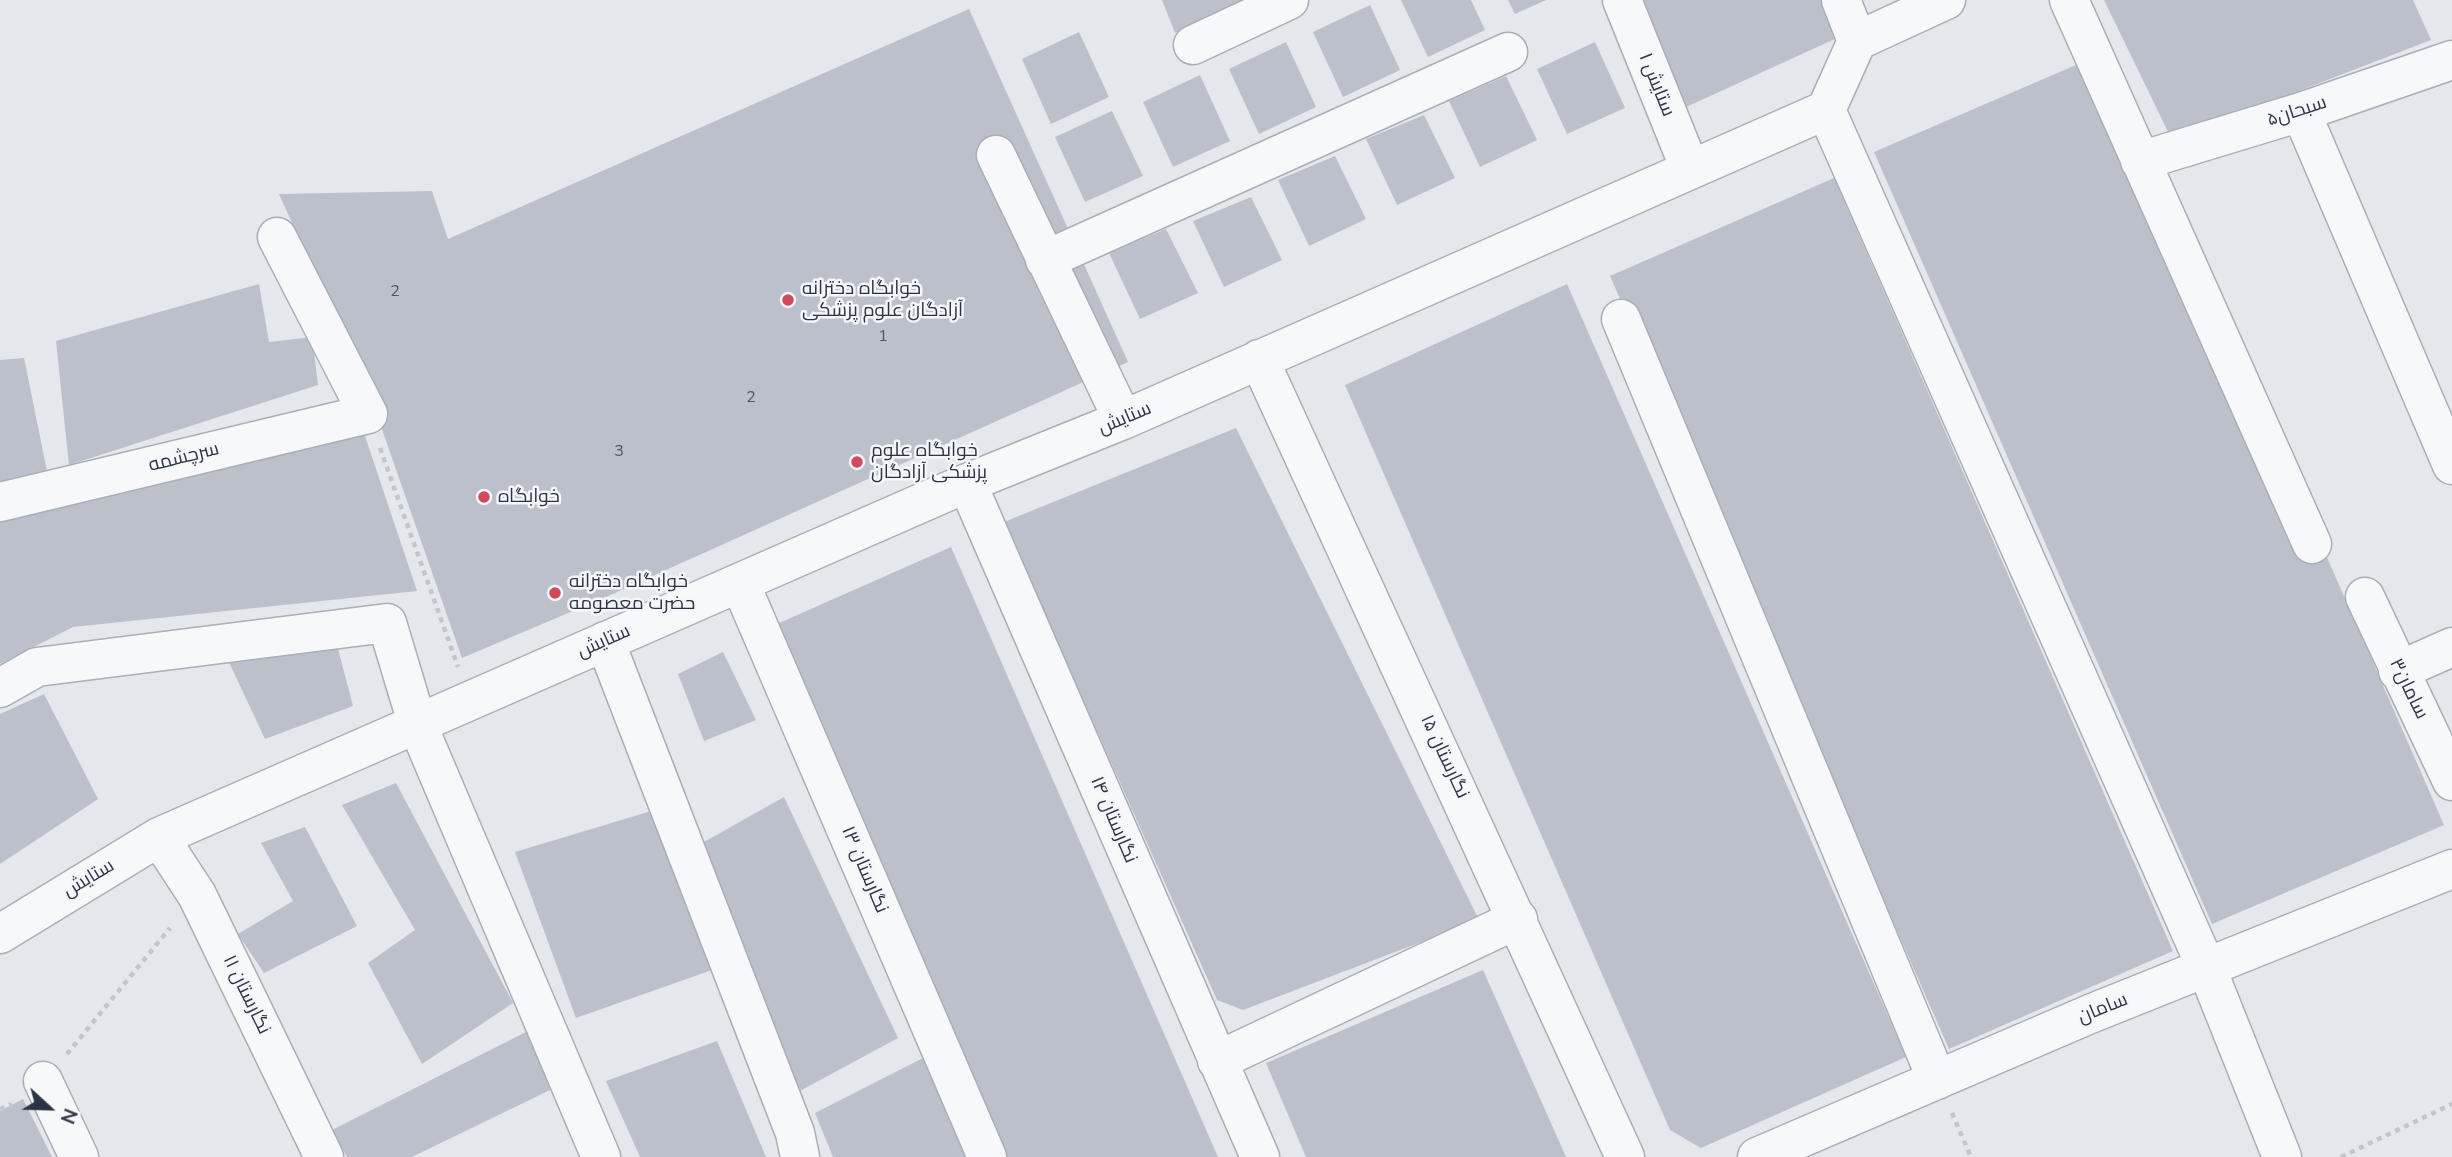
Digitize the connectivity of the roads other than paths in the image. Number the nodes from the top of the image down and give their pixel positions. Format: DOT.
graph roads {
  1 [pos="1289,0"];
  2 [pos="1622,0"];
  3 [pos="1841,0"];
  4 [pos="1946,0"];
  5 [pos="2069,0"];
  6 [pos="1857,41"];
  7 [pos="1193,45"];
  8 [pos="1508,52"];
  9 [pos="2450,65"];
  10 [pos="1826,110"];
  11 [pos="2301,112"];
  12 [pos="996,155"];
  13 [pos="2140,161"];
  14 [pos="1690,169"];
  15 [pos="277,237"];
  16 [pos="1045,260"];
  17 [pos="1621,319"];
  18 [pos="1259,359"];
  19 [pos="1123,421"];
  20 [pos="2452,465"];
  21 [pos="967,483"];
  22 [pos="0,502"];
  23 [pos="2312,544"];
  24 [pos="740,583"];
  25 [pos="2365,597"];
  26 [pos="605,641"];
  27 [pos="2452,647"];
  28 [pos="2398,671"];
  29 [pos="0,688"];
  30 [pos="418,726"];
  31 [pos="2452,781"];
  32 [pos="159,837"];
  33 [pos="2452,869"];
  34 [pos="1518,919"];
  35 [pos="0,934"];
  36 [pos="2207,969"];
  37 [pos="1217,1061"];
  38 [pos="1937,1080"];
  39 [pos="43,1081"];
  40 [pos="79,1157"];
  41 [pos="324,1157"];
  42 [pos="601,1157"];
  43 [pos="800,1157"];
  44 [pos="987,1157"];
  45 [pos="1260,1157"];
  46 [pos="1625,1157"];
  47 [pos="1757,1157"];
  48 [pos="2283,1157"];
  1 -- 7 [label="street"];
  2 -- 14 [label="street, ستایش ۱"];
  3 -- 6 [label="street"];
  4 -- 6 [label="street"];
  5 -- 13 [label="street"];
  6 -- 10 [label="street"];
  8 -- 16 [label="street"];
  9 -- 11 [label="street, سبحان۵"];
  10 -- 14 [label="street, ستایش"];
  10 -- 36 [label="street"];
  11 -- 13 [label="street, سبحان۵"];
  11 -- 20 [label="street"];
  12 -- 16 [label="street"];
  13 -- 23 [label="street"];
  14 -- 18 [label="street, ستایش"];
  15 -- 22 [label="street, سرچشمه"];
  16 -- 19 [label="street"];
  17 -- 38 [label="street"];
  18 -- 19 [label="street, ستایش"];
  18 -- 34 [label="street, نگارستان ۱۵"];
  19 -- 21 [label="street, ستایش"];
  21 -- 24 [label="street, ستایش"];
  21 -- 37 [label="street, نگارستان ۱۴"];
  24 -- 26 [label="street, ستایش"];
  24 -- 44 [label="street, نگارستان ۱۳"];
  25 -- 28 [label="street, سامان۳"];
  26 -- 30 [label="street, ستایش"];
  26 -- 43 [label="street"];
  27 -- 28 [label="street"];
  28 -- 31 [label="street, سامان۳"];
  29 -- 30 [label="street"];
  30 -- 32 [label="street, ستایش"];
  30 -- 42 [label="street"];
  32 -- 35 [label="street, ستایش"];
  32 -- 41 [label="street, نگارستان ۱۱"];
  33 -- 36 [label="street, سامان"];
  34 -- 37 [label="street"];
  34 -- 46 [label="street, نگارستان ۱۵"];
  36 -- 38 [label="street, سامان"];
  36 -- 48 [label="street"];
  37 -- 45 [label="street, نگارستان ۱۴"];
  38 -- 47 [label="street, سامان"];
  39 -- 40 [label="street"];
}
